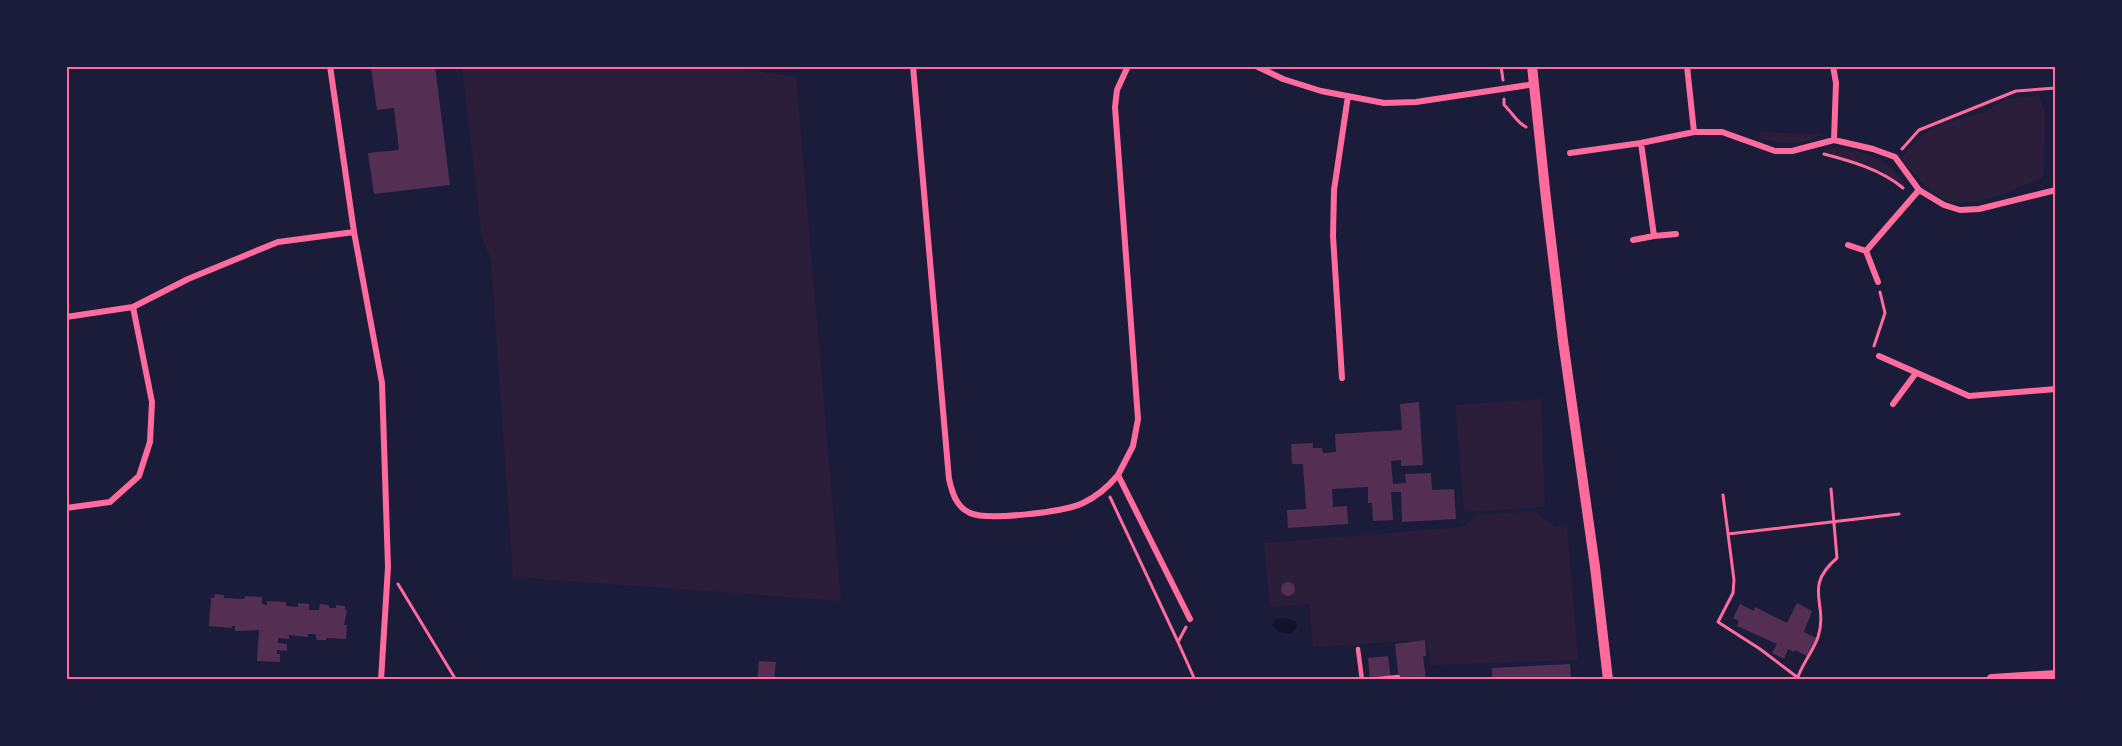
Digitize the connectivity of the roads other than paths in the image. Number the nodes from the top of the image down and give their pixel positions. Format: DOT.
graph roads {
  1 [pos="330,66"];
  2 [pos="913,66"];
  3 [pos="1128,66"];
  4 [pos="1256,66"];
  5 [pos="1533,66"];
  6 [pos="1687,66"];
  7 [pos="1833,66"];
  8 [pos="2055,66"];
  9 [pos="2056,71"];
  10 [pos="1535,84"];
  11 [pos="1348,96"];
  12 [pos="1694,132"];
  13 [pos="1834,140"];
  14 [pos="1641,143"];
  15 [pos="1570,153"];
  16 [pos="1919,190"];
  17 [pos="2056,190"];
  18 [pos="354,232"];
  19 [pos="1676,234"];
  20 [pos="1654,236"];
  21 [pos="1633,240"];
  22 [pos="1848,245"];
  23 [pos="1866,251"];
  24 [pos="1878,282"];
  25 [pos="133,307"];
  26 [pos="66,317"];
  27 [pos="1879,356"];
  28 [pos="1916,373"];
  29 [pos="1342,378"];
  30 [pos="2056,389"];
  31 [pos="1893,404"];
  32 [pos="1118,475"];
  33 [pos="66,508"];
  34 [pos="1190,619"];
  35 [pos="1358,649"];
  36 [pos="2056,676"];
  37 [pos="381,680"];
  38 [pos="1362,680"];
  39 [pos="1370,680"];
  40 [pos="1398,680"];
  41 [pos="1608,680"];
  42 [pos="1992,680"];
  1 -- 18 [label="street"];
  2 -- 32 [label="street"];
  3 -- 32 [label="street"];
  4 -- 11 [label="street"];
  5 -- 10 [label="street"];
  6 -- 12 [label="street"];
  7 -- 13 [label="street"];
  8 -- 9 [label="street"];
  10 -- 11 [label="street"];
  10 -- 41 [label="street"];
  11 -- 29 [label="street"];
  12 -- 13 [label="street"];
  12 -- 14 [label="street"];
  13 -- 16 [label="street"];
  14 -- 15 [label="street"];
  14 -- 20 [label="street"];
  16 -- 17 [label="street"];
  16 -- 23 [label="street"];
  18 -- 25 [label="street"];
  18 -- 37 [label="street"];
  19 -- 20 [label="street"];
  20 -- 21 [label="street"];
  22 -- 23 [label="street"];
  23 -- 24 [label="street"];
  25 -- 26 [label="street"];
  25 -- 33 [label="street"];
  27 -- 28 [label="street"];
  28 -- 30 [label="street"];
  28 -- 31 [label="street"];
  32 -- 34 [label="street"];
  35 -- 38 [label="lane"];
  36 -- 42 [label="main road"];
  39 -- 40 [label="lane"];
}
